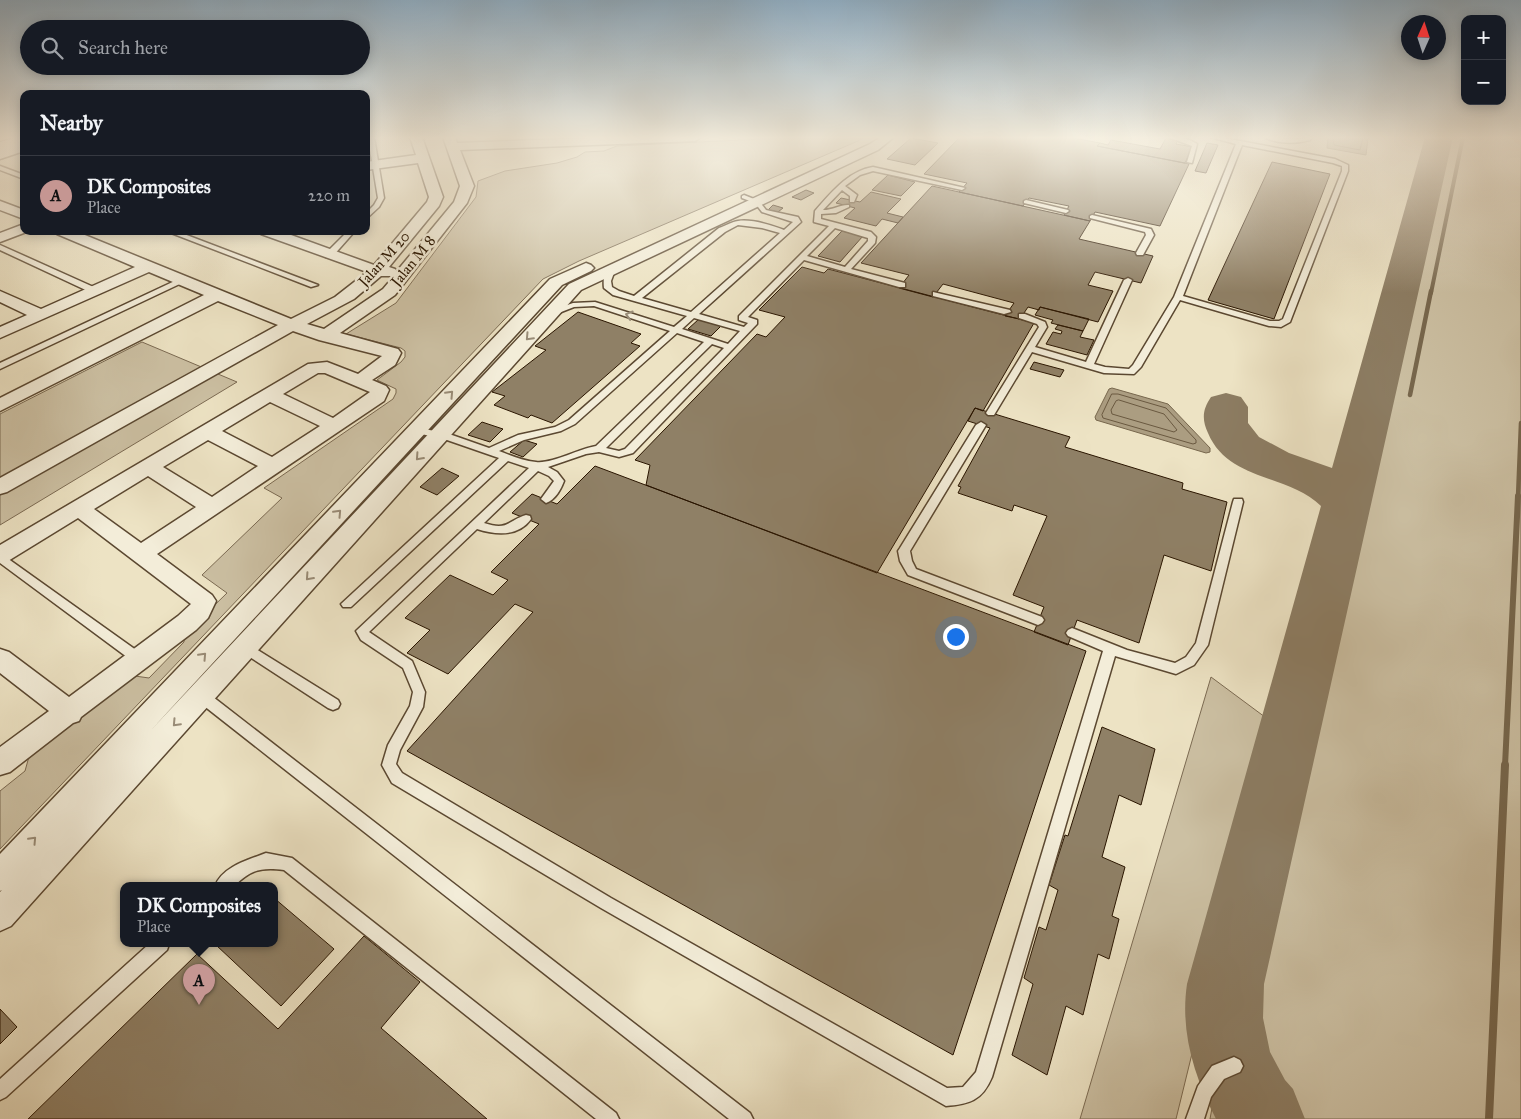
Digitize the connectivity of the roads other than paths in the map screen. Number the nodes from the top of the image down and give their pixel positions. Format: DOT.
graph roads {
  1 [pos="379,189"];
  2 [pos="434,189"];
  3 [pos="466,189"];
  4 [pos="771,189"];
  5 [pos="774,189"];
  6 [pos="840,189"];
  7 [pos="845,189"];
  8 [pos="1221,189"];
  9 [pos="1338,189"];
  10 [pos="751,199"];
  11 [pos="1026,202"];
  12 [pos="3,209"];
  13 [pos="1066,211"];
  14 [pos="817,212"];
  15 [pos="370,213"];
  16 [pos="20,215"];
  17 [pos="1092,217"];
  18 [pos="833,226"];
  19 [pos="20,230"];
  20 [pos="785,234"];
  21 [pos="72,235"];
  22 [pos="90,235"];
  23 [pos="180,235"];
  24 [pos="292,235"];
  25 [pos="348,235"];
  26 [pos="0,238"];
  27 [pos="81,239"];
  28 [pos="0,247"];
  29 [pos="1140,253"];
  30 [pos="329,255"];
  31 [pos="801,258"];
  32 [pos="147,267"];
  33 [pos="612,270"];
  34 [pos="846,270"];
  35 [pos="376,271"];
  36 [pos="403,274"];
  37 [pos="1128,280"];
  38 [pos="182,281"];
  39 [pos="902,284"];
  40 [pos="314,285"];
  41 [pos="95,291"];
  42 [pos="936,294"];
  43 [pos="0,296"];
  44 [pos="215,296"];
  45 [pos="1178,297"];
  46 [pos="634,299"];
  47 [pos="1007,312"];
  48 [pos="551,314"];
  49 [pos="41,315"];
  50 [pos="692,315"];
  51 [pos="1022,316"];
  52 [pos="291,326"];
  53 [pos="676,329"];
  54 [pos="746,330"];
  55 [pos="0,333"];
  56 [pos="325,336"];
  57 [pos="710,341"];
  58 [pos="730,347"];
  59 [pos="1031,349"];
  60 [pos="1089,365"];
  61 [pos="0,366"];
  62 [pos="359,381"];
  63 [pos="269,395"];
  64 [pos="0,405"];
  65 [pos="991,413"];
  66 [pos="981,425"];
  67 [pos="333,426"];
  68 [pos="416,430"];
  69 [pos="207,431"];
  70 [pos="438,436"];
  71 [pos="599,449"];
  72 [pos="490,452"];
  73 [pos="507,457"];
  74 [pos="271,465"];
  75 [pos="538,466"];
  76 [pos="148,467"];
  77 [pos="0,487"];
  78 [pos="546,499"];
  79 [pos="1238,502"];
  80 [pos="211,506"];
  81 [pos="79,508"];
  82 [pos="526,519"];
  83 [pos="476,524"];
  84 [pos="142,553"];
  85 [pos="0,556"];
  86 [pos="347,604"];
  87 [pos="1038,620"];
  88 [pos="224,634"];
  89 [pos="1072,634"];
  90 [pos="245,647"];
  91 [pos="1110,650"];
  92 [pos="0,659"];
  93 [pos="139,659"];
  94 [pos="180,681"];
  95 [pos="201,696"];
  96 [pos="333,704"];
  97 [pos="70,712"];
  98 [pos="0,763"];
  99 [pos="0,876"];
  100 [pos="227,882"];
  101 [pos="0,915"];
  102 [pos="158,947"];
  103 [pos="1234,1066"];
  104 [pos="0,1092"];
  105 [pos="610,1119"];
  106 [pos="744,1119"];
  107 [pos="1195,1119"];
  1 -- 15 [label="lane"];
  2 -- 35 [label="street, Jalan M 20"];
  3 -- 36 [label="street, Jalan M 8"];
  4 -- 10 [label="street"];
  5 -- 10 [label="street"];
  6 -- 14 [label="lane"];
  7 -- 14 [label="lane"];
  8 -- 45 [label="lane"];
  9 -- 45 [label="lane"];
  10 -- 20 [label="lane"];
  10 -- 33 [label="street"];
  68 -- 10 [label="street, one-way"];
  11 -- 13 [label="lane"];
  12 -- 16 [label="street"];
  14 -- 18 [label="lane"];
  17 -- 29 [label="lane"];
  18 -- 31 [label="lane"];
  18 -- 34 [label="lane"];
  19 -- 26 [label="street"];
  20 -- 46 [label="lane"];
  20 -- 50 [label="lane"];
  21 -- 27 [label="street"];
  22 -- 27 [label="street"];
  23 -- 40 [label="lane"];
  24 -- 30 [label="street"];
  25 -- 30 [label="lane"];
  27 -- 32 [label="street"];
  28 -- 41 [label="lane"];
  30 -- 35 [label="street"];
  31 -- 34 [label="lane"];
  31 -- 54 [label="lane"];
  32 -- 38 [label="street"];
  32 -- 41 [label="street"];
  33 -- 46 [label="lane"];
  33 -- 48 [label="street"];
  34 -- 39 [label="lane"];
  35 -- 36 [label="street"];
  35 -- 52 [label="street, Jalan M 20"];
  36 -- 56 [label="street, Jalan M 8"];
  37 -- 60 [label="lane"];
  38 -- 44 [label="street"];
  38 -- 61 [label="lane"];
  41 -- 49 [label="street"];
  42 -- 47 [label="lane"];
  43 -- 49 [label="street"];
  44 -- 52 [label="street"];
  44 -- 64 [label="street"];
  45 -- 60 [label="lane"];
  46 -- 50 [label="lane"];
  53 -- 48 [label="lane, one-way"];
  48 -- 70 [label="street, one-way"];
  49 -- 55 [label="street"];
  50 -- 53 [label="lane"];
  50 -- 54 [label="lane"];
  51 -- 59 [label="lane"];
  52 -- 56 [label="street"];
  52 -- 77 [label="street, Jalan M 20"];
  53 -- 57 [label="lane"];
  53 -- 72 [label="lane"];
  54 -- 58 [label="lane"];
  56 -- 62 [label="street"];
  57 -- 58 [label="lane"];
  57 -- 71 [label="lane"];
  58 -- 71 [label="lane"];
  59 -- 60 [label="lane"];
  59 -- 65 [label="lane"];
  62 -- 63 [label="street"];
  62 -- 67 [label="street"];
  63 -- 67 [label="street"];
  63 -- 69 [label="street"];
  66 -- 87 [label="lane"];
  67 -- 74 [label="street"];
  68 -- 70 [label="lane"];
  88 -- 68 [label="street, one-way"];
  69 -- 74 [label="street"];
  69 -- 76 [label="street"];
  70 -- 72 [label="lane"];
  70 -- 90 [label="street, one-way"];
  71 -- 75 [label="lane"];
  72 -- 73 [label="lane"];
  73 -- 75 [label="lane"];
  73 -- 86 [label="lane"];
  74 -- 80 [label="street"];
  75 -- 78 [label="lane"];
  75 -- 83 [label="lane"];
  76 -- 80 [label="street"];
  76 -- 81 [label="street"];
  79 -- 91 [label="lane"];
  80 -- 84 [label="street"];
  81 -- 84 [label="street"];
  81 -- 85 [label="street"];
  82 -- 83 [label="lane"];
  83 -- 91 [label="lane"];
  84 -- 93 [label="street"];
  85 -- 93 [label="lane"];
  88 -- 90 [label="lane"];
  94 -- 88 [label="street, one-way"];
  89 -- 91 [label="lane"];
  90 -- 95 [label="street"];
  90 -- 96 [label="lane"];
  92 -- 97 [label="street"];
  93 -- 97 [label="street"];
  94 -- 95 [label="lane"];
  99 -- 94 [label="street, one-way"];
  95 -- 101 [label="street, one-way"];
  95 -- 106 [label="lane"];
  97 -- 98 [label="street"];
  100 -- 105 [label="lane"];
  102 -- 104 [label="lane"];
  103 -- 107 [label="lane"];
}
